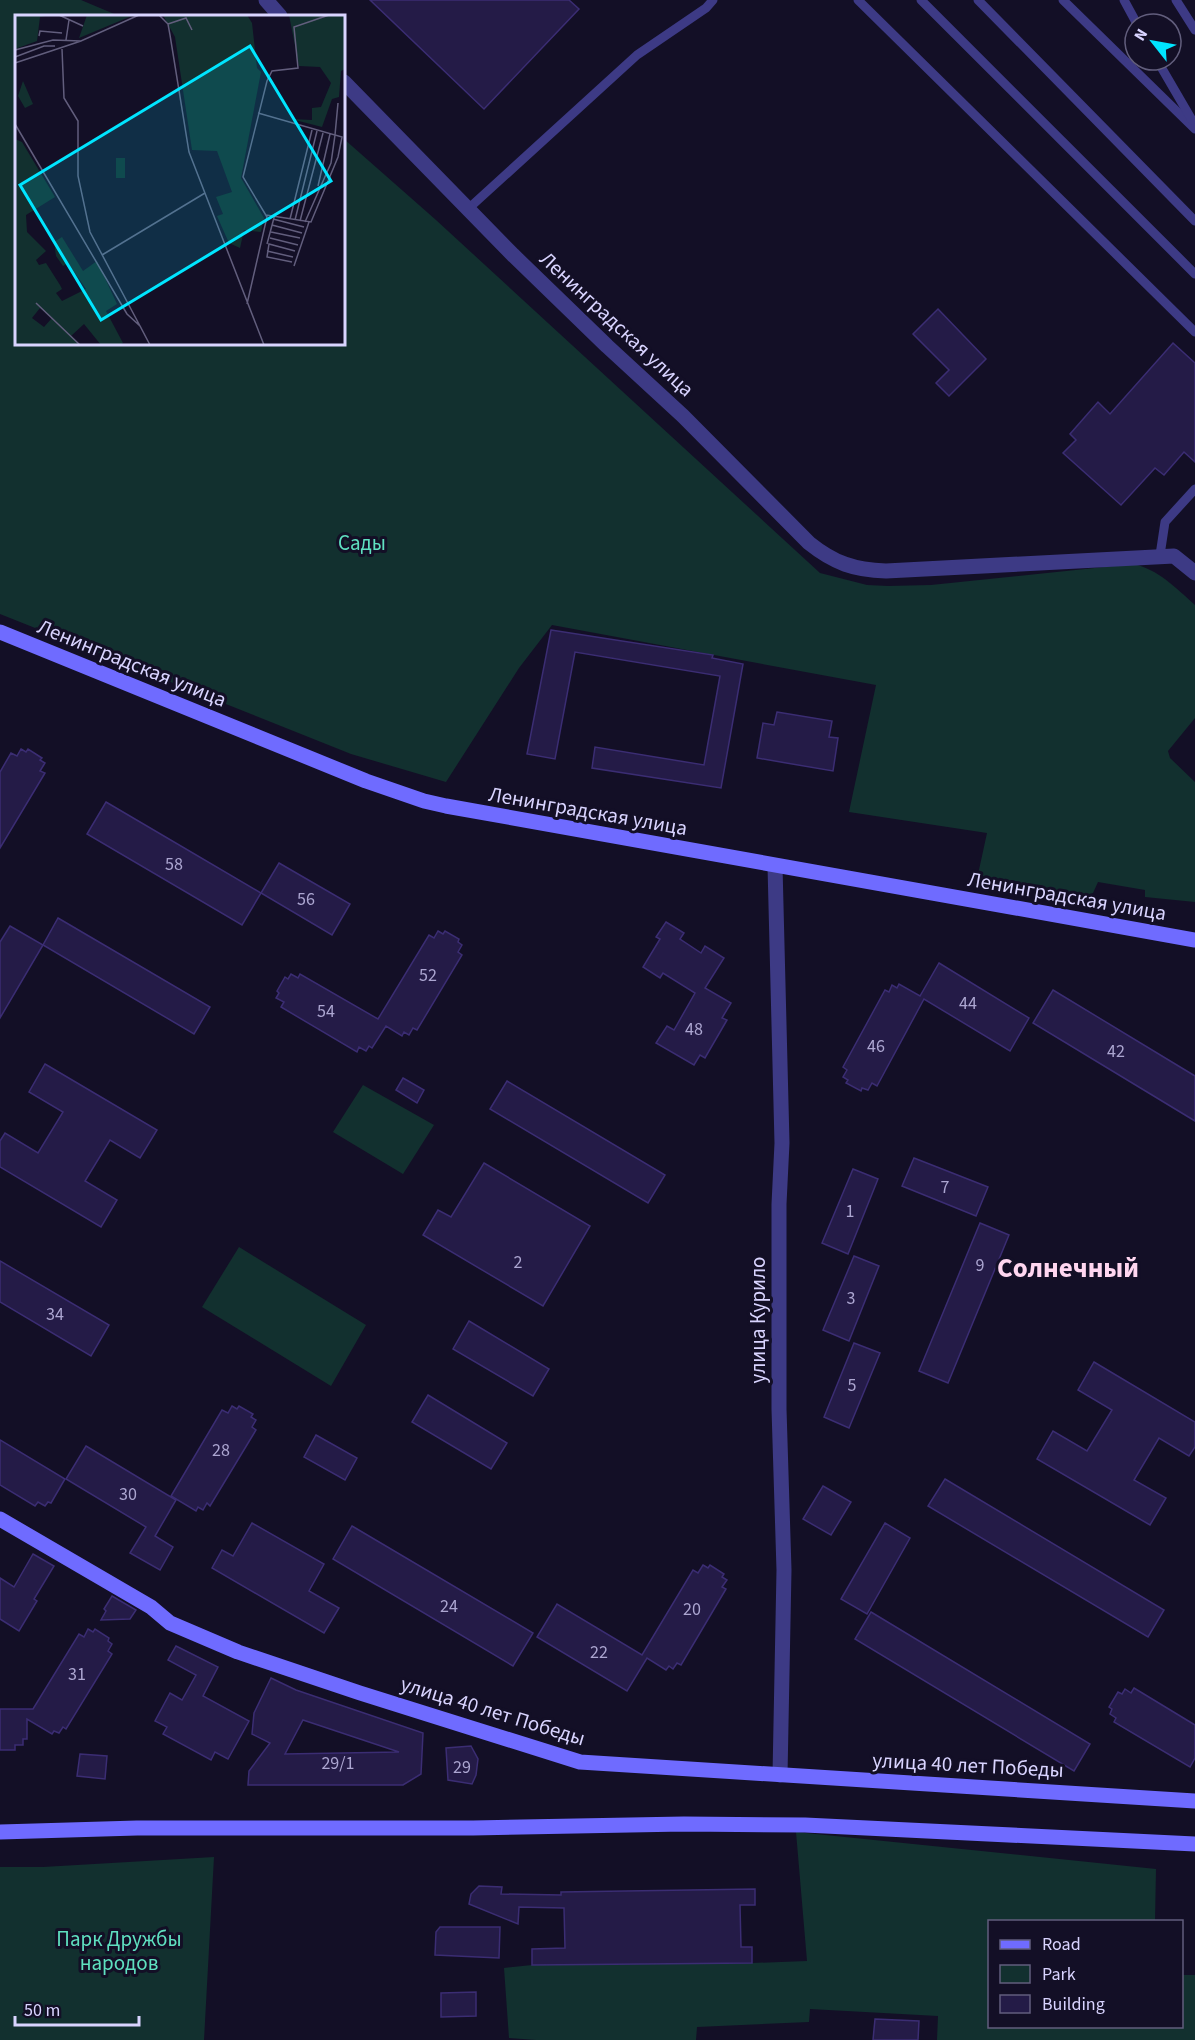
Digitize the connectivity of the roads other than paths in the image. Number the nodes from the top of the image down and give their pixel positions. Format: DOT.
graph roads {
  1 [pos="266,0"];
  2 [pos="713,0"];
  3 [pos="858,0"];
  4 [pos="921,0"];
  5 [pos="978,0"];
  6 [pos="1063,0"];
  7 [pos="1176,0"];
  8 [pos="279,15"];
  9 [pos="1195,30"];
  10 [pos="1164,72"];
  11 [pos="345,83"];
  12 [pos="1195,128"];
  13 [pos="468,209"];
  14 [pos="1195,221"];
  15 [pos="1195,274"];
  16 [pos="1195,333"];
  17 [pos="1193,496"];
  18 [pos="1160,555"];
  19 [pos="1195,573"];
  20 [pos="0,632"];
  21 [pos="775,866"];
  22 [pos="1195,940"];
  23 [pos="0,1519"];
  24 [pos="780,1775"];
  25 [pos="1195,1801"];
  26 [pos="0,1832"];
  27 [pos="1195,1844"];
  1 -- 8 [label="street"];
  2 -- 13 [label="lane"];
  3 -- 16 [label="lane"];
  4 -- 15 [label="lane"];
  5 -- 14 [label="lane"];
  6 -- 12 [label="lane"];
  7 -- 9 [label="lane"];
  10 -- 12 [label="lane"];
  11 -- 13 [label="street, Ленинградская улица"];
  13 -- 18 [label="street, Ленинградская улица"];
  17 -- 18 [label="lane"];
  18 -- 19 [label="street, Ленинградская улица"];
  20 -- 21 [label="street, Ленинградская улица"];
  21 -- 22 [label="street, Ленинградская улица"];
  21 -- 24 [label="street, улица Курило"];
  23 -- 24 [label="street, улица 40 лет Победы"];
  24 -- 25 [label="street, улица 40 лет Победы"];
  26 -- 27 [label="street"];
}
